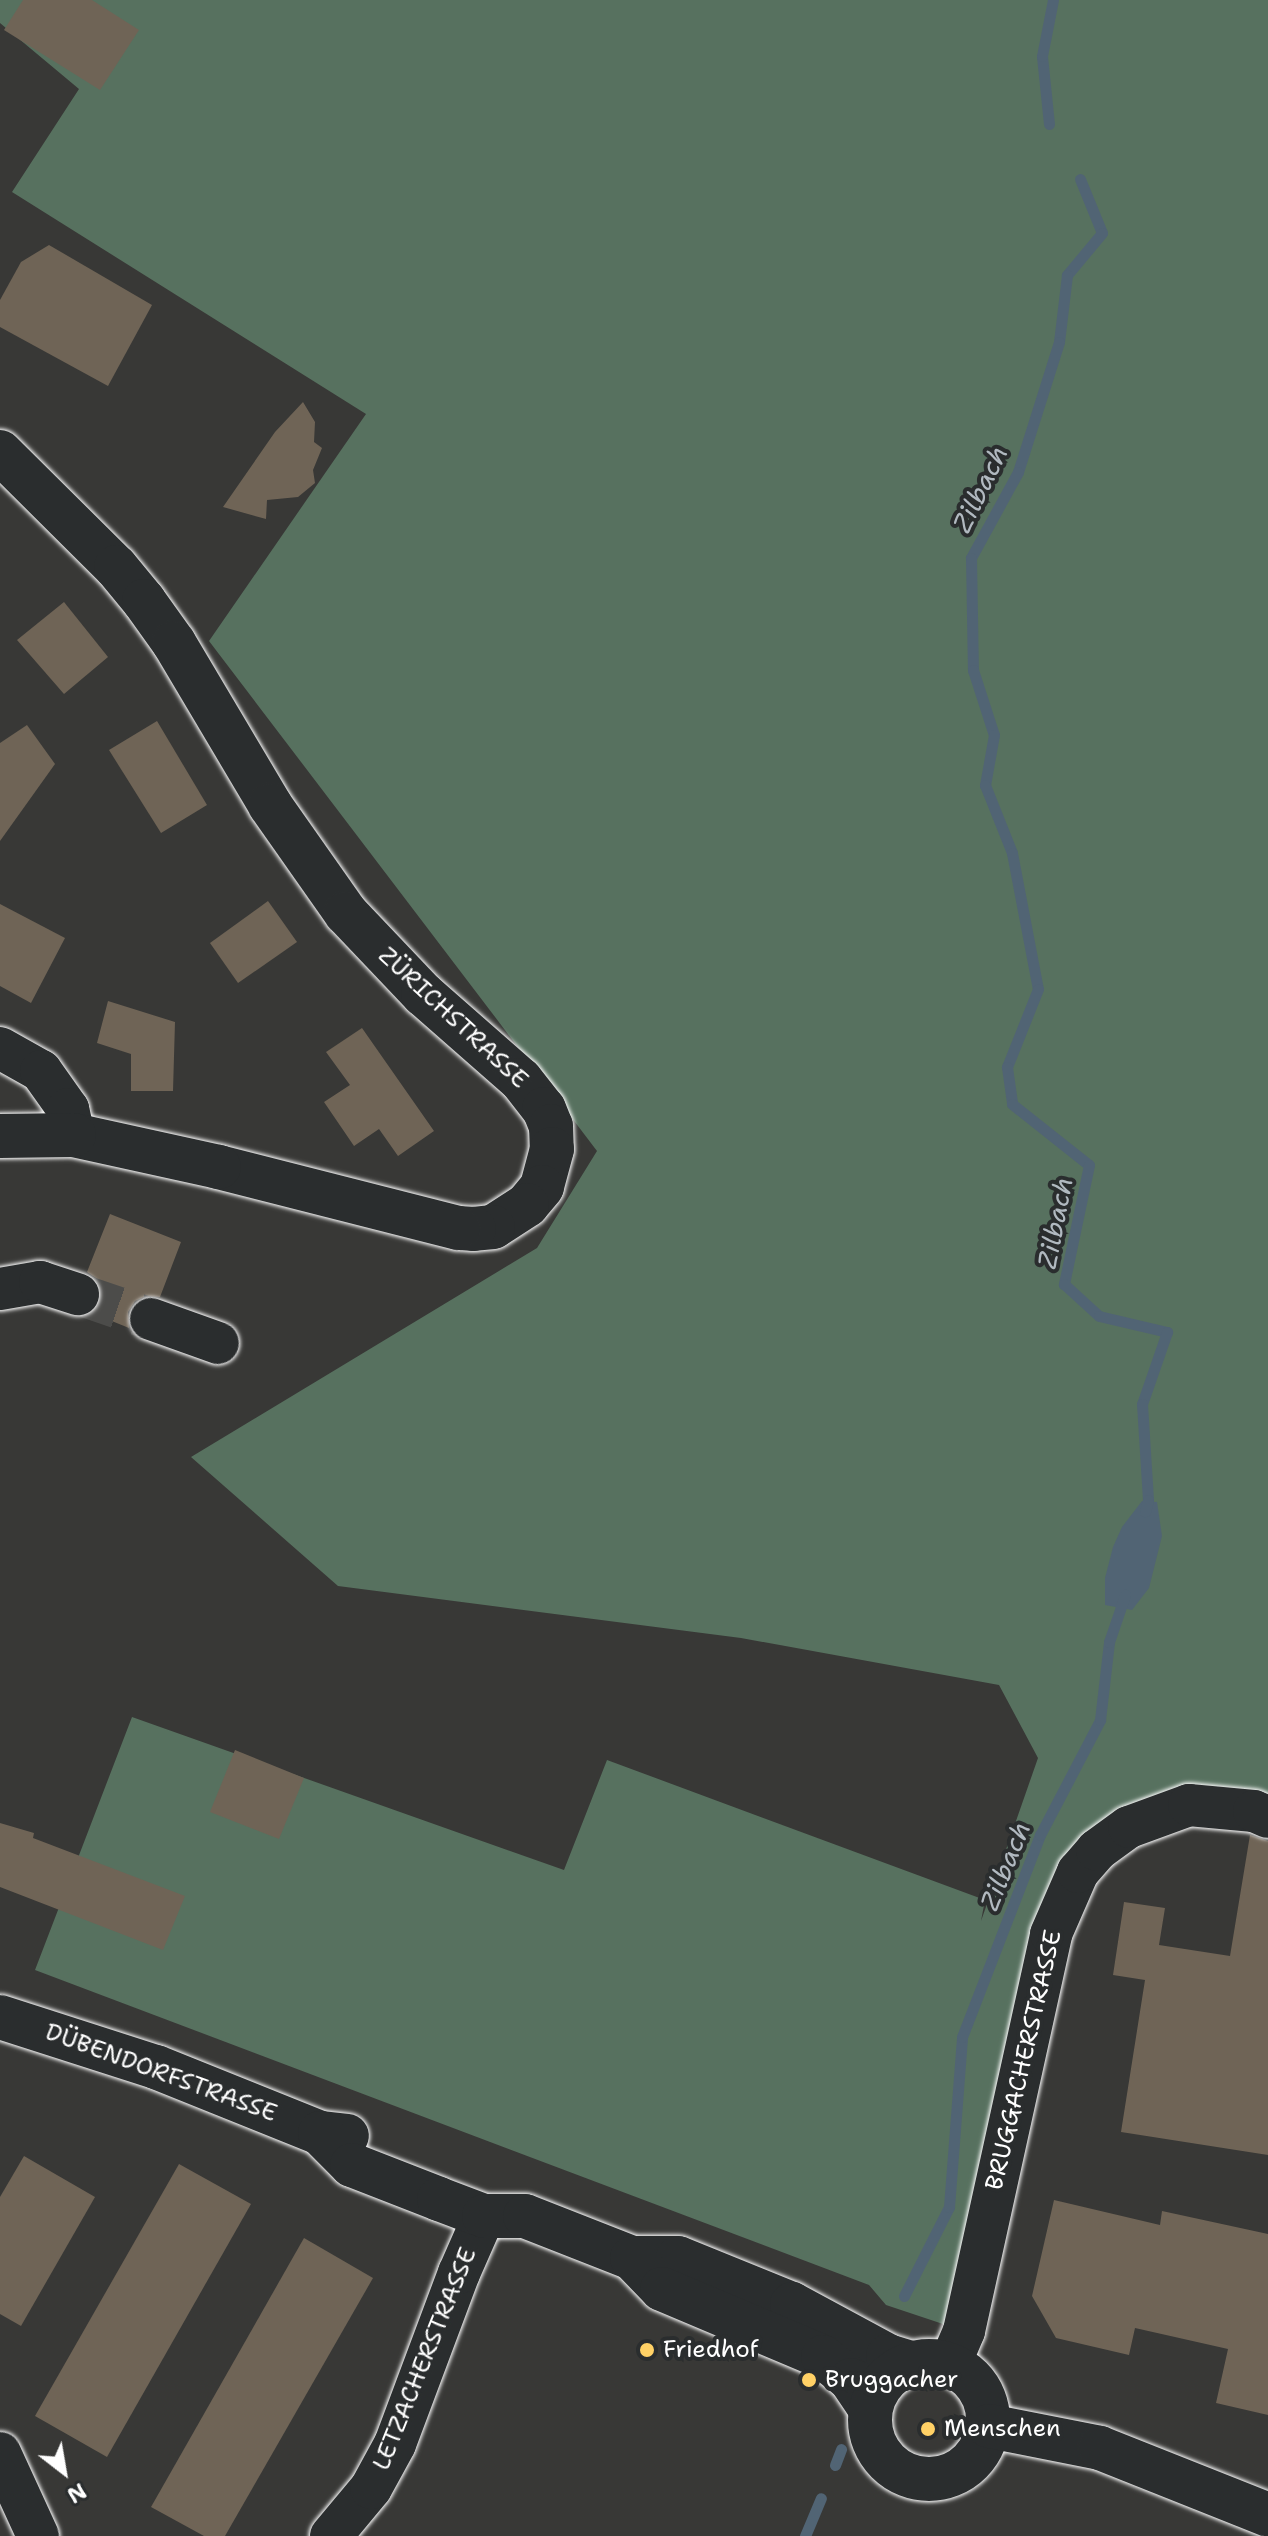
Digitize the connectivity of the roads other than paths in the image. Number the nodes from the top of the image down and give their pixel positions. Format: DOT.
graph roads {
  1 [pos="0,452"];
  2 [pos="0,1048"];
  3 [pos="74,1135"];
  4 [pos="0,1136"];
  5 [pos="0,1289"];
  6 [pos="78,1294"];
  7 [pos="151,1319"];
  8 [pos="218,1343"];
  9 [pos="1268,1817"];
  10 [pos="0,2017"];
  11 [pos="504,2216"];
  12 [pos="632,2258"];
  13 [pos="931,2364"];
  14 [pos="870,2408"];
  15 [pos="989,2426"];
  16 [pos="0,2453"];
  17 [pos="1268,2515"];
  18 [pos="38,2536"];
  19 [pos="331,2536"];
  1 -- 3 [label="main road, ZÜRICHSTRASSE"];
  2 -- 3 [label="street"];
  3 -- 4 [label="main road, ZÜRICHSTRASSE"];
  5 -- 6 [label="street"];
  7 -- 8 [label="street"];
  9 -- 13 [label="street, BRUGGACHERSTRASSE"];
  10 -- 11 [label="main road, DÜBENDORFSTRASSE"];
  11 -- 12 [label="main road, DÜBENDORFSTRASSE"];
  11 -- 19 [label="street, LETZACHERSTRASSE"];
  12 -- 13 [label="main road, DÜBENDORFSTRASSE"];
  12 -- 14 [label="main road, DÜBENDORFSTRASSE"];
  13 -- 14 [label="main road"];
  13 -- 15 [label="main road, DÜBENDORFSTRASSE"];
  14 -- 15 [label="main road, DÜBENDORFSTRASSE"];
  15 -- 17 [label="main road"];
  16 -- 18 [label="street"];
}
